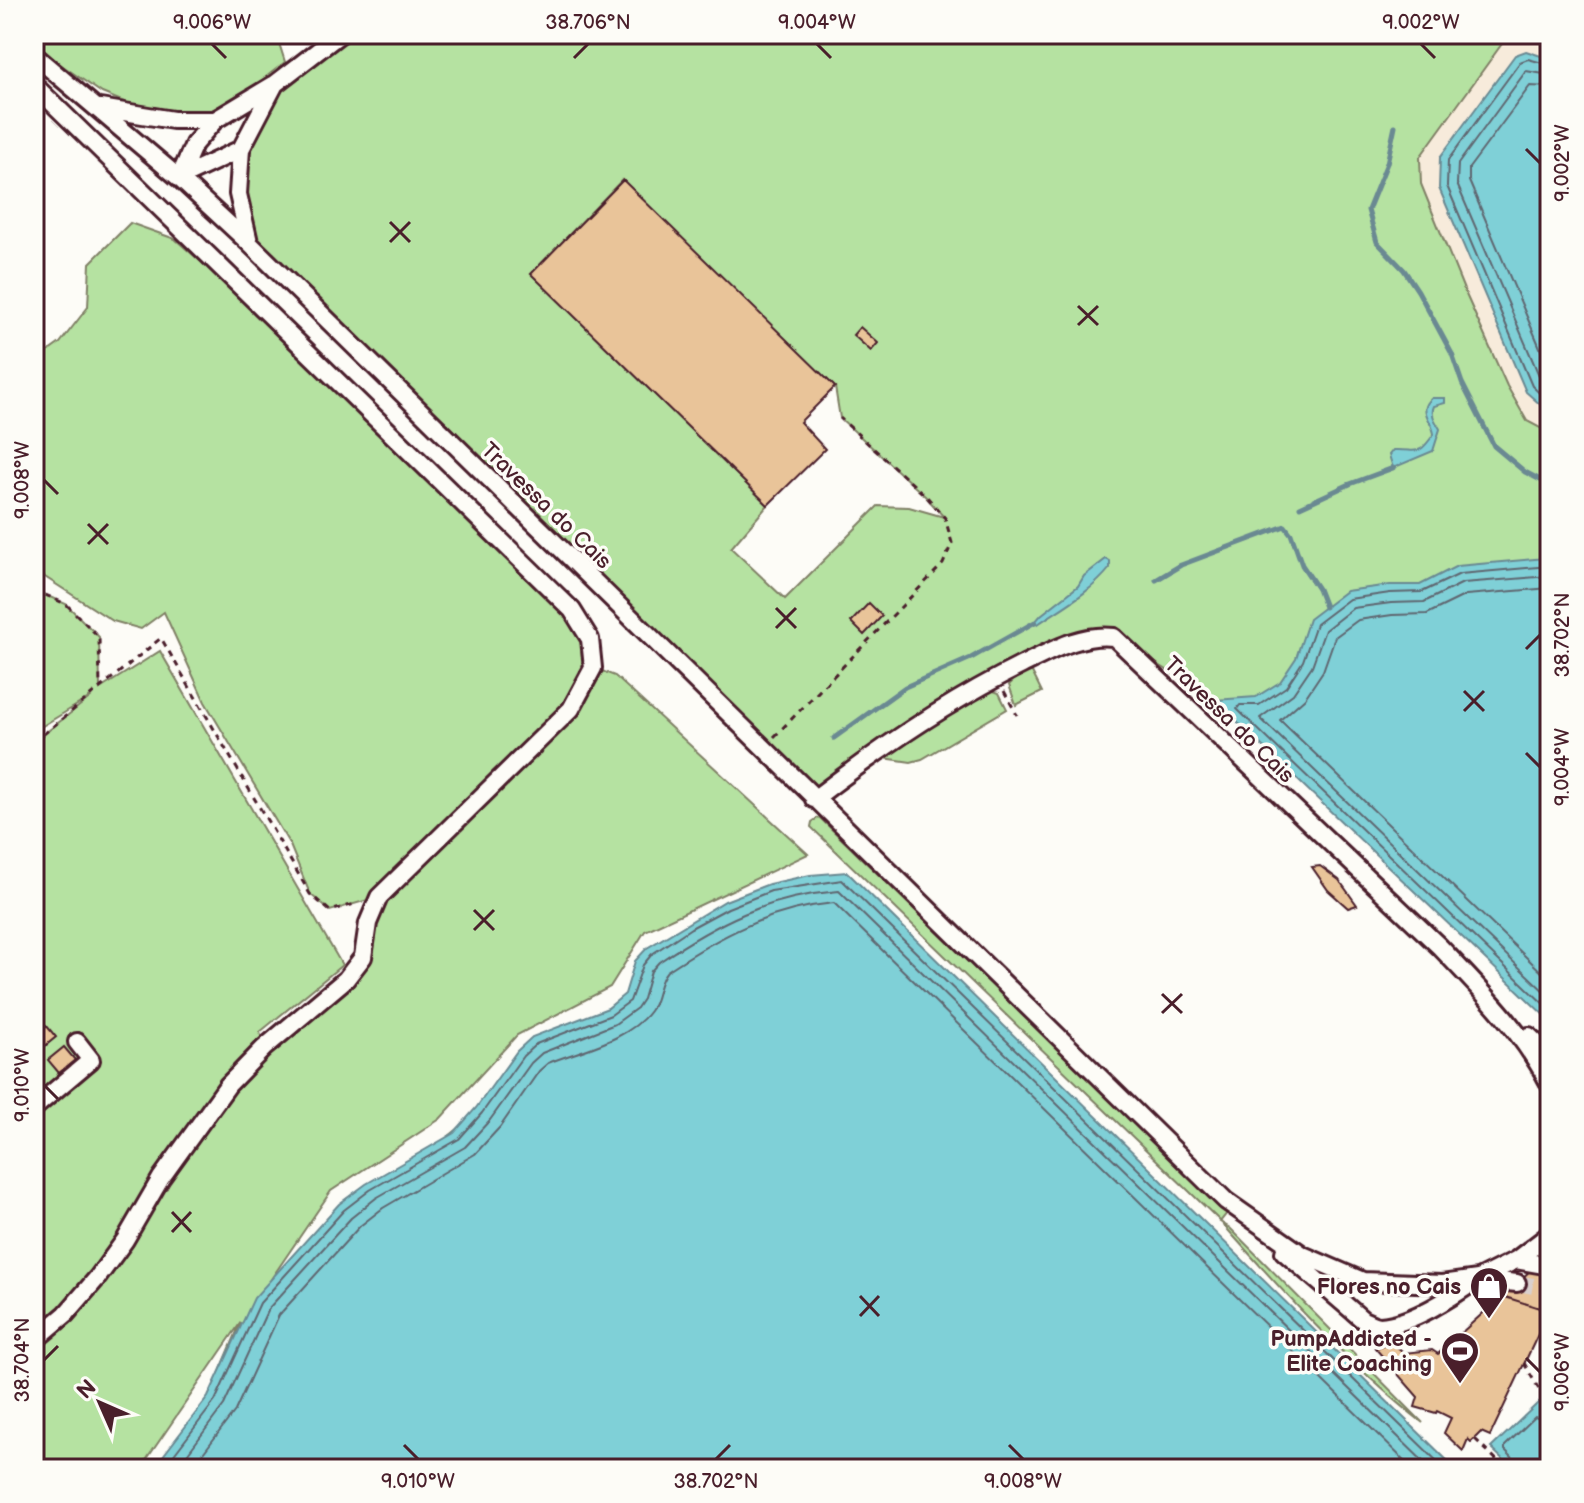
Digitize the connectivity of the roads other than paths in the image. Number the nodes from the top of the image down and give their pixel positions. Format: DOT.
graph roads {
  1 [pos="340,34"];
  2 [pos="34,55"];
  3 [pos="275,84"];
  4 [pos="34,85"];
  5 [pos="99,108"];
  6 [pos="215,120"];
  7 [pos="241,149"];
  8 [pos="179,178"];
  9 [pos="249,243"];
  10 [pos="814,799"];
  11 [pos="1490,999"];
  12 [pos="77,1042"];
  13 [pos="1550,1056"];
  14 [pos="1550,1085"];
  15 [pos="34,1108"];
  16 [pos="1226,1201"];
  17 [pos="1550,1234"];
  18 [pos="1542,1248"];
  19 [pos="1516,1260"];
  20 [pos="1550,1266"];
  21 [pos="1478,1279"];
  22 [pos="1517,1283"];
  23 [pos="34,1341"];
  1 -- 3 [label="street"];
  2 -- 5 [label="street, Travessa do Cais"];
  3 -- 6 [label="street"];
  3 -- 7 [label="street"];
  4 -- 23 [label="street"];
  5 -- 6 [label="street"];
  5 -- 8 [label="street, Travessa do Cais"];
  6 -- 8 [label="street"];
  7 -- 8 [label="street"];
  7 -- 9 [label="street"];
  8 -- 9 [label="street, Travessa do Cais"];
  9 -- 10 [label="street, Travessa do Cais"];
  10 -- 11 [label="street, Travessa do Cais"];
  10 -- 16 [label="street, Travessa do Cais"];
  11 -- 13 [label="street"];
  11 -- 14 [label="street, Travessa do Cais"];
  12 -- 15 [label="street"];
  16 -- 21 [label="street, Travessa do Cais"];
  16 -- 21 [label="street"];
  17 -- 18 [label="street, Travessa do Cais"];
  18 -- 19 [label="street, Travessa do Cais"];
  19 -- 20 [label="street"];
  19 -- 21 [label="street, Travessa do Cais"];
  21 -- 22 [label="street"];
}
